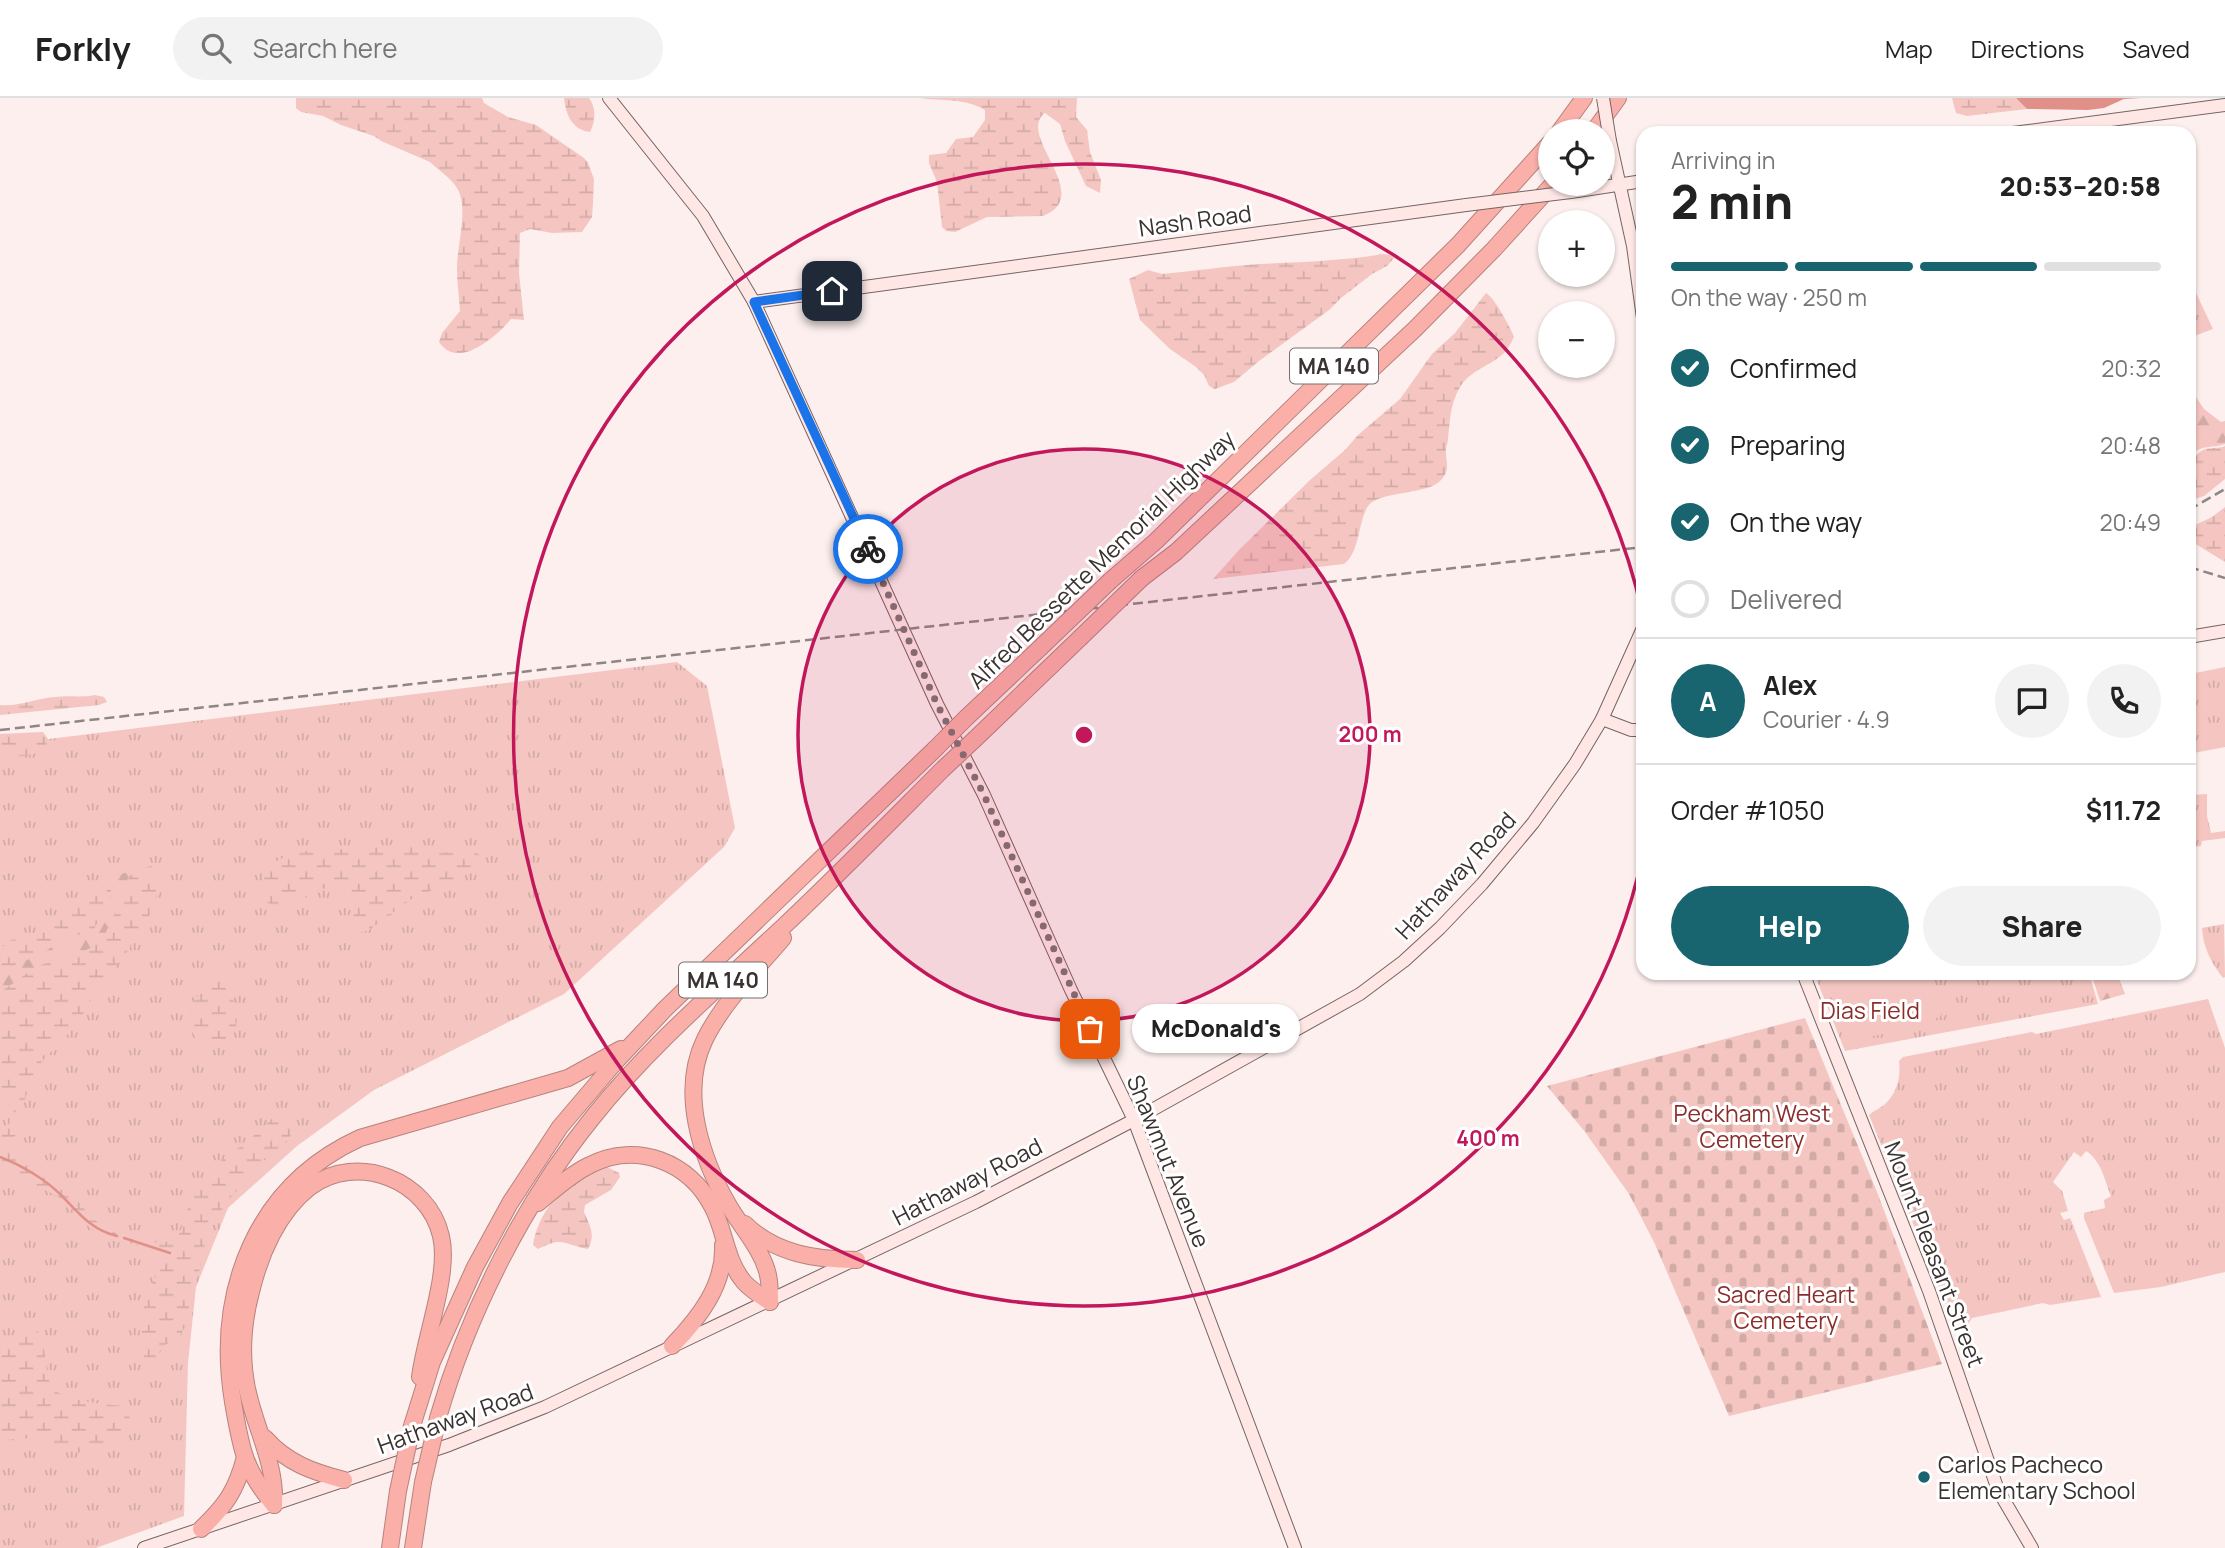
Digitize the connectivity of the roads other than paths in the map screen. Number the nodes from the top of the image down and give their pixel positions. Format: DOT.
graph roads {
  1 [pos="608,98"];
  2 [pos="1584,98"];
  3 [pos="1603,98"];
  4 [pos="1618,98"];
  5 [pos="2225,105"];
  6 [pos="1569,119"];
  7 [pos="1603,119"];
  8 [pos="2066,126"];
  9 [pos="1538,157"];
  10 [pos="1636,182"];
  11 [pos="1621,184"];
  12 [pos="1542,196"];
  13 [pos="1636,268"];
  14 [pos="754,302"];
  15 [pos="2225,631"];
  16 [pos="2196,635"];
  17 [pos="1636,644"];
  18 [pos="1602,719"];
  19 [pos="1636,730"];
  20 [pos="834,878"];
  21 [pos="1806,980"];
  22 [pos="632,1043"];
  23 [pos="1134,1120"];
  24 [pos="730,1207"];
  25 [pos="528,1212"];
  26 [pos="722,1232"];
  27 [pos="856,1260"];
  28 [pos="770,1302"];
  29 [pos="672,1346"];
  30 [pos="413,1421"];
  31 [pos="261,1434"];
  32 [pos="245,1457"];
  33 [pos="344,1480"];
  34 [pos="274,1505"];
  35 [pos="201,1529"];
  36 [pos="144,1548"];
  37 [pos="390,1548"];
  38 [pos="413,1548"];
  39 [pos="1294,1548"];
  40 [pos="2032,1548"];
  1 -- 14 [label="main road, Shawmut Avenue"];
  2 -- 6 [label="highway"];
  3 -- 11 [label="main road, bridge"];
  4 -- 7 [label="highway"];
  5 -- 8 [label="main road"];
  9 -- 22 [label="highway, Alfred Bessette Memorial Highway / MA 140, bridge"];
  10 -- 11 [label="main road, Nash Road"];
  11 -- 13 [label="main road"];
  11 -- 14 [label="main road, Nash Road, bridge"];
  12 -- 20 [label="highway, Alfred Bessette Memorial Highway / MA 140, bridge"];
  14 -- 23 [label="main road, Shawmut Avenue"];
  15 -- 16 [label="main road"];
  17 -- 18 [label="main road, Hathaway Road"];
  18 -- 19 [label="main road"];
  18 -- 23 [label="main road, Hathaway Road"];
  20 -- 24 [label="highway"];
  20 -- 25 [label="highway, Alfred Bessette Memorial Highway / MA 140"];
  21 -- 40 [label="main road, Mount Pleasant Street"];
  22 -- 30 [label="highway, Alfred Bessette Memorial Highway / MA 140"];
  22 -- 32 [label="highway"];
  23 -- 27 [label="main road, Hathaway Road"];
  23 -- 39 [label="main road, Shawmut Avenue"];
  24 -- 27 [label="highway"];
  24 -- 28 [label="highway"];
  25 -- 26 [label="highway"];
  25 -- 38 [label="highway, Alfred Bessette Memorial Highway / MA 140, bridge"];
  26 -- 28 [label="highway"];
  26 -- 29 [label="highway"];
  27 -- 28 [label="main road, Hathaway Road"];
  28 -- 29 [label="main road, Hathaway Road"];
  29 -- 33 [label="main road, Hathaway Road"];
  30 -- 31 [label="highway"];
  30 -- 37 [label="highway, Alfred Bessette Memorial Highway / MA 140, bridge"];
  31 -- 33 [label="highway"];
  31 -- 34 [label="highway"];
  32 -- 34 [label="highway"];
  32 -- 35 [label="highway"];
  33 -- 34 [label="main road, Hathaway Road"];
  34 -- 35 [label="main road, Hathaway Road"];
  35 -- 36 [label="main road, Hathaway Road"];
}
